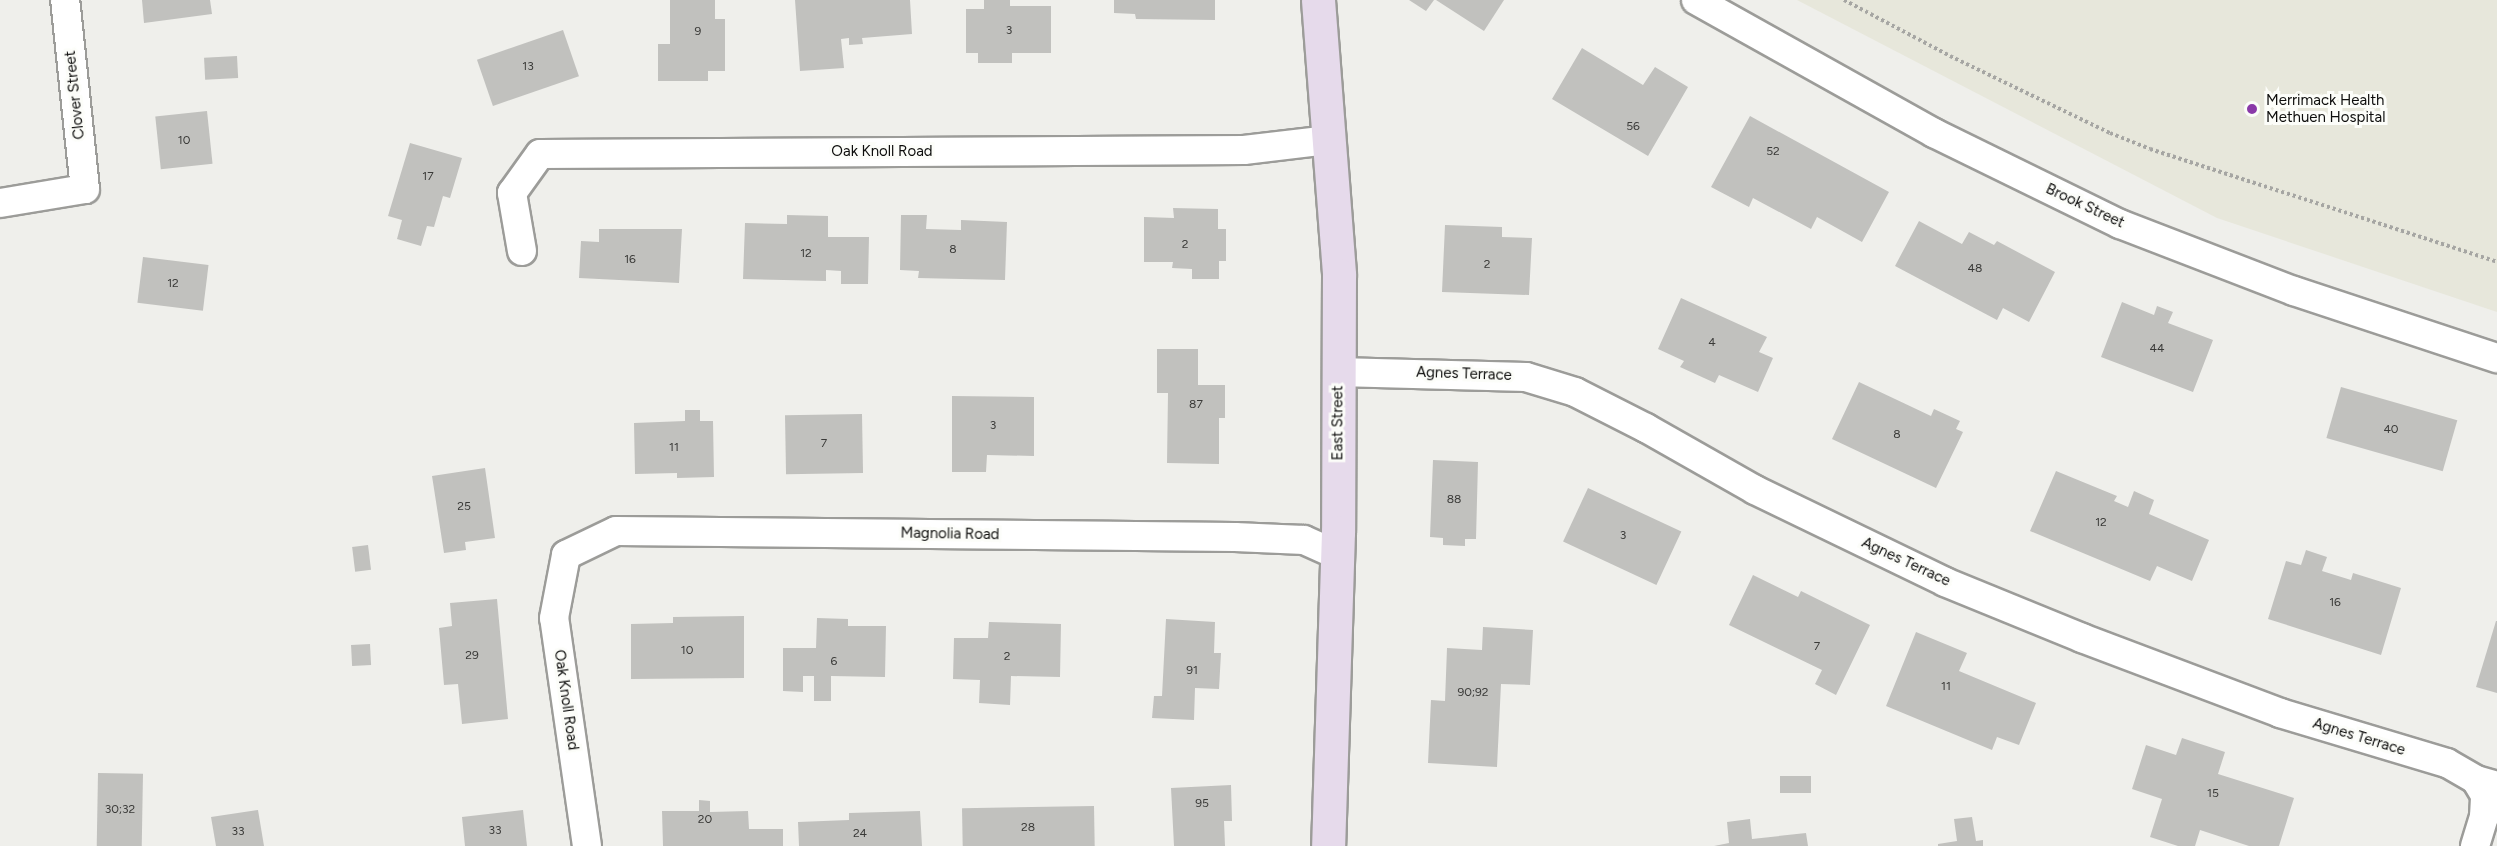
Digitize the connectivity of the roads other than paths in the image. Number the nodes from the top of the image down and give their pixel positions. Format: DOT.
graph roads {
  1 [pos="65,0"];
  2 [pos="1318,0"];
  3 [pos="1696,0"];
  4 [pos="1329,140"];
  5 [pos="0,203"];
  6 [pos="522,250"];
  7 [pos="2497,358"];
  8 [pos="1338,372"];
  9 [pos="566,555"];
  10 [pos="1337,555"];
  11 [pos="2487,783"];
  12 [pos="587,846"];
  13 [pos="1328,846"];
  14 [pos="2475,846"];
  1 -- 5 [label="street, Clover Street"];
  2 -- 4 [label="main road, East Street"];
  3 -- 7 [label="street, Brook Street"];
  4 -- 6 [label="street, Oak Knoll Road"];
  4 -- 8 [label="main road, East Street"];
  8 -- 10 [label="main road, East Street"];
  8 -- 11 [label="street, Agnes Terrace"];
  9 -- 10 [label="street, Magnolia Road"];
  9 -- 12 [label="street, Oak Knoll Road"];
  10 -- 13 [label="main road, East Street"];
  11 -- 14 [label="street, Agnes Terrace"];
}
